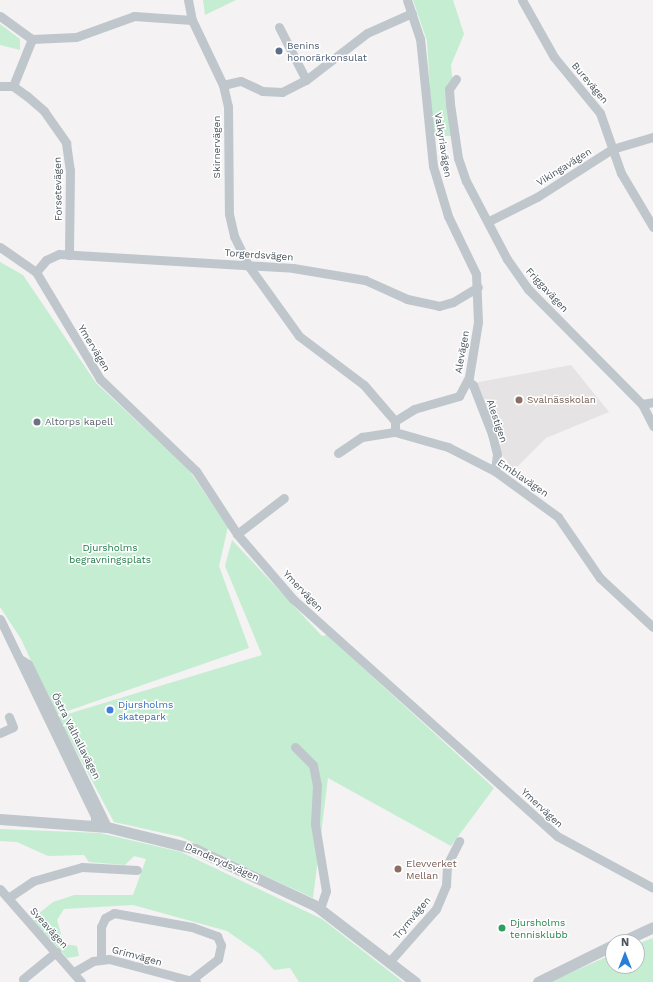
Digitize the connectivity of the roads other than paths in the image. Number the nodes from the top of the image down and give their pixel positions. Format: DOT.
graph roads {
  1 [pos="188,0"];
  2 [pos="407,0"];
  3 [pos="522,0"];
  4 [pos="412,13"];
  5 [pos="0,16"];
  6 [pos="192,20"];
  7 [pos="279,27"];
  8 [pos="32,39"];
  9 [pos="456,79"];
  10 [pos="306,80"];
  11 [pos="0,86"];
  12 [pos="13,86"];
  13 [pos="223,86"];
  14 [pos="653,137"];
  15 [pos="612,149"];
  16 [pos="489,221"];
  17 [pos="653,228"];
  18 [pos="0,247"];
  19 [pos="69,255"];
  20 [pos="248,265"];
  21 [pos="36,272"];
  22 [pos="478,287"];
  23 [pos="468,380"];
  24 [pos="653,402"];
  25 [pos="642,404"];
  26 [pos="395,421"];
  27 [pos="653,426"];
  28 [pos="395,432"];
  29 [pos="338,453"];
  30 [pos="495,471"];
  31 [pos="284,498"];
  32 [pos="237,534"];
  33 [pos="0,619"];
  34 [pos="653,627"];
  35 [pos="20,659"];
  36 [pos="9,717"];
  37 [pos="0,733"];
  38 [pos="295,747"];
  39 [pos="0,819"];
  40 [pos="95,825"];
  41 [pos="107,827"];
  42 [pos="459,841"];
  43 [pos="137,870"];
  44 [pos="653,888"];
  45 [pos="0,889"];
  46 [pos="8,898"];
  47 [pos="320,908"];
  48 [pos="653,927"];
  49 [pos="638,934"];
  50 [pos="605,950"];
  51 [pos="56,952"];
  52 [pos="101,959"];
  53 [pos="390,961"];
  54 [pos="74,972"];
  55 [pos="23,979"];
  56 [pos="81,982"];
  57 [pos="193,982"];
  58 [pos="415,982"];
  59 [pos="538,982"];
  1 -- 6 [label="street, Skirnervägen"];
  2 -- 4 [label="street, Valkyriavägen"];
  3 -- 15 [label="street, Burevägen"];
  4 -- 10 [label="street"];
  4 -- 22 [label="street, Valkyriavägen"];
  5 -- 8 [label="street"];
  6 -- 8 [label="street"];
  6 -- 13 [label="street, Skirnervägen"];
  7 -- 10 [label="street"];
  8 -- 12 [label="street"];
  9 -- 16 [label="street, Friggavägen"];
  10 -- 13 [label="street"];
  11 -- 12 [label="street"];
  12 -- 19 [label="street, Forsetevägen"];
  13 -- 20 [label="street, Skirnervägen"];
  14 -- 15 [label="street, Vikingavägen"];
  15 -- 16 [label="street, Vikingavägen"];
  15 -- 17 [label="street, Burevägen"];
  16 -- 25 [label="street, Friggavägen"];
  18 -- 21 [label="street, Ymervägen"];
  19 -- 20 [label="street, Torgerdsvägen"];
  19 -- 21 [label="street, Torgerdsvägen"];
  20 -- 22 [label="street, Torgerdsvägen"];
  20 -- 26 [label="street, Skirnervägen"];
  21 -- 32 [label="street, Ymervägen"];
  22 -- 23 [label="street, Alevägen"];
  23 -- 26 [label="street, Alevägen"];
  23 -- 30 [label="street, Alestigen"];
  24 -- 25 [label="street"];
  25 -- 27 [label="street, Friggavägen"];
  26 -- 28 [label="street"];
  28 -- 29 [label="street, Emblavägen"];
  28 -- 30 [label="street, Emblavägen"];
  30 -- 34 [label="street, Emblavägen"];
  31 -- 32 [label="street"];
  32 -- 44 [label="street, Ymervägen"];
  33 -- 35 [label="street, Östra Valhallavägen"];
  35 -- 40 [label="street, Östra Valhallavägen"];
  35 -- 41 [label="street, Östra Valhallavägen"];
  36 -- 37 [label="street"];
  38 -- 47 [label="street"];
  39 -- 40 [label="street, Danderydsvägen"];
  40 -- 41 [label="street, Danderydsvägen"];
  41 -- 47 [label="street, Danderydsvägen"];
  42 -- 53 [label="street, Trymvägen"];
  43 -- 46 [label="street"];
  45 -- 46 [label="street, Sveavägen"];
  46 -- 51 [label="street, Sveavägen"];
  47 -- 53 [label="street, Danderydsvägen"];
  48 -- 49 [label="street"];
  50 -- 59 [label="street"];
  51 -- 54 [label="street, Sveavägen"];
  51 -- 55 [label="street"];
  52 -- 54 [label="street, Grimvägen"];
  52 -- 57 [label="street, Grimvägen"];
  52 -- 57 [label="street"];
  53 -- 58 [label="street, Danderydsvägen"];
  54 -- 56 [label="street, Sveavägen"];
}
